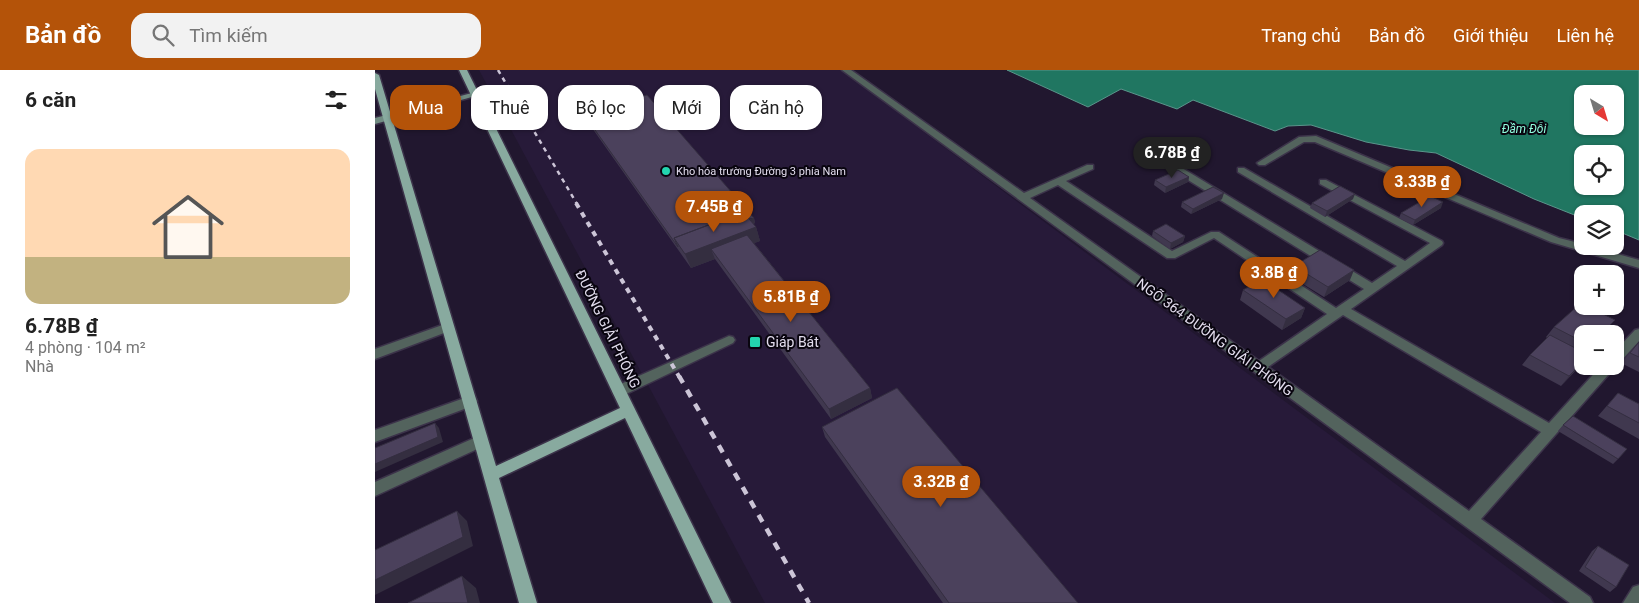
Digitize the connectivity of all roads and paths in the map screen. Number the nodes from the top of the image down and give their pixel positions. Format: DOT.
graph roads {
  1 [pos="463,70"];
  2 [pos="846,70"];
  3 [pos="375,75"];
  4 [pos="471,87"];
  5 [pos="471,96"];
  6 [pos="381,117"];
  7 [pos="375,121"];
  8 [pos="492,130"];
  9 [pos="1141,147"];
  10 [pos="1262,163"];
  11 [pos="1090,167"];
  12 [pos="1241,170"];
  13 [pos="1059,181"];
  14 [pos="1323,182"];
  15 [pos="1022,198"];
  16 [pos="1639,264"];
  17 [pos="1405,266"];
  18 [pos="1373,290"];
  19 [pos="1340,312"];
  20 [pos="449,327"];
  21 [pos="1639,333"];
  22 [pos="729,340"];
  23 [pos="1624,349"];
  24 [pos="375,354"];
  25 [pos="1258,368"];
  26 [pos="1601,375"];
  27 [pos="619,391"];
  28 [pos="470,401"];
  29 [pos="628,410"];
  30 [pos="1550,431"];
  31 [pos="375,436"];
  32 [pos="481,441"];
  33 [pos="491,475"];
  34 [pos="375,489"];
  35 [pos="1470,521"];
  36 [pos="1639,593"];
  37 [pos="528,603"];
  38 [pos="722,603"];
  39 [pos="1584,603"];
  40 [pos="1632,603"];
  1 -- 4 [label="main road, ĐƯỜNG GIẢI PHÓNG"];
  2 -- 15 [label="lane, NGÕ 364 ĐƯỜNG GIẢI PHÓNG"];
  3 -- 6 [label="main road"];
  5 -- 6 [label="main road"];
  6 -- 7 [label="main road"];
  6 -- 20 [label="main road"];
  8 -- 27 [label="main road, ĐƯỜNG GIẢI PHÓNG"];
  9 -- 18 [label="lane"];
  10 -- 16 [label="lane"];
  11 -- 13 [label="lane"];
  12 -- 17 [label="lane"];
  13 -- 15 [label="lane"];
  13 -- 19 [label="lane"];
  14 -- 17 [label="lane"];
  15 -- 25 [label="lane, NGÕ 364 ĐƯỜNG GIẢI PHÓNG"];
  17 -- 18 [label="lane"];
  18 -- 19 [label="lane"];
  19 -- 25 [label="lane"];
  19 -- 30 [label="lane"];
  20 -- 24 [label="lane"];
  20 -- 28 [label="main road"];
  21 -- 23 [label="lane"];
  22 -- 27 [label="lane"];
  25 -- 35 [label="lane, NGÕ 364 ĐƯỜNG GIẢI PHÓNG"];
  26 -- 30 [label="lane"];
  27 -- 29 [label="main road, ĐƯỜNG GIẢI PHÓNG"];
  28 -- 31 [label="lane"];
  28 -- 32 [label="main road"];
  29 -- 33 [label="main road"];
  29 -- 38 [label="main road, ĐƯỜNG GIẢI PHÓNG"];
  30 -- 35 [label="lane"];
  32 -- 33 [label="main road"];
  32 -- 34 [label="lane"];
  33 -- 37 [label="main road"];
  35 -- 39 [label="lane, NGÕ 364 ĐƯỜNG GIẢI PHÓNG"];
  36 -- 40 [label="lane"];
}
